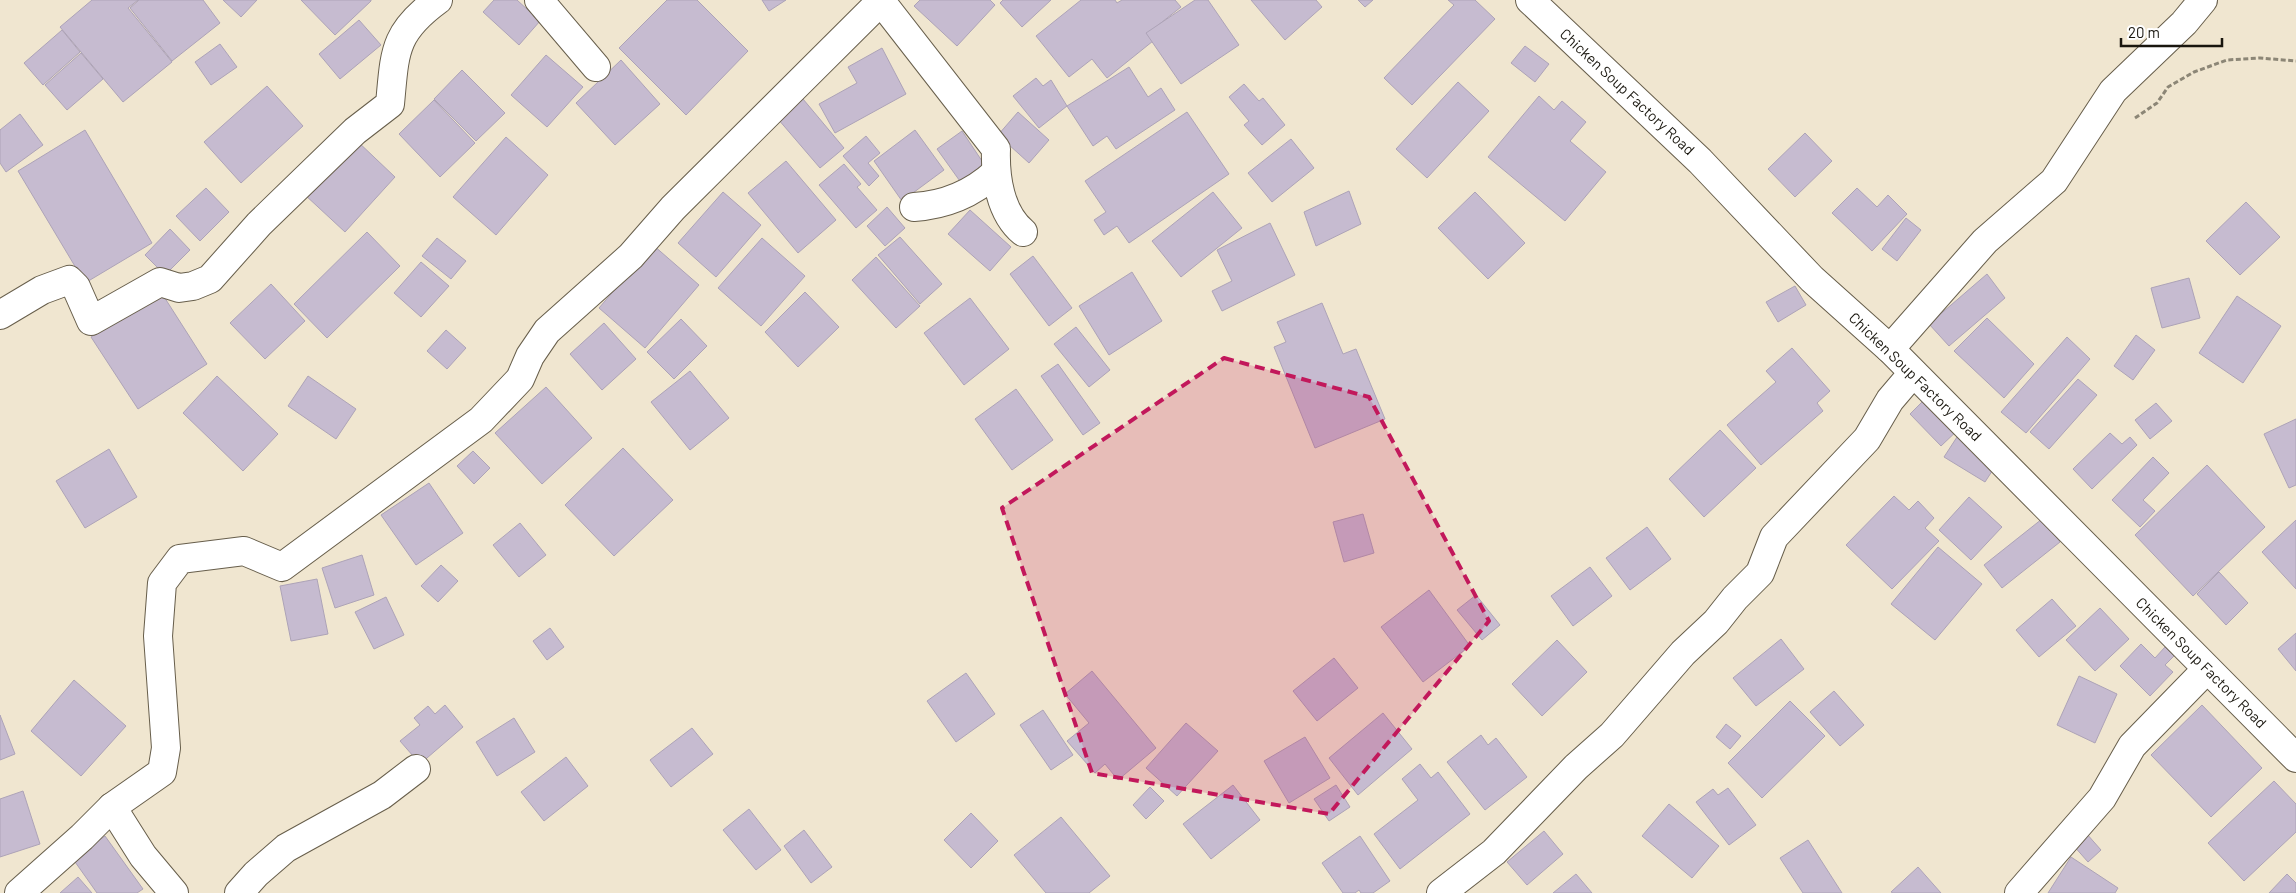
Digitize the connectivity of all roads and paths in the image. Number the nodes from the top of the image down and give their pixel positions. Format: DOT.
graph roads {
  1 [pos="438,0"];
  2 [pos="539,0"];
  3 [pos="881,0"];
  4 [pos="1530,0"];
  5 [pos="2202,0"];
  6 [pos="2296,61"];
  7 [pos="596,67"];
  8 [pos="2131,121"];
  9 [pos="995,173"];
  10 [pos="914,207"];
  11 [pos="1023,232"];
  12 [pos="0,315"];
  13 [pos="1890,349"];
  14 [pos="1913,374"];
  15 [pos="2207,669"];
  16 [pos="2296,758"];
  17 [pos="416,769"];
  18 [pos="112,807"];
  19 [pos="19,893"];
  20 [pos="174,893"];
  21 [pos="239,893"];
  22 [pos="1441,893"];
  23 [pos="2018,893"];
  1 -- 12 [label="street"];
  2 -- 7 [label="street"];
  3 -- 9 [label="street"];
  3 -- 18 [label="street"];
  4 -- 13 [label="street, Chicken Soup Factory Road"];
  5 -- 13 [label="street"];
  6 -- 8 [label="path"];
  9 -- 10 [label="street"];
  9 -- 11 [label="street"];
  13 -- 14 [label="street, Chicken Soup Factory Road"];
  14 -- 15 [label="street, Chicken Soup Factory Road"];
  14 -- 22 [label="street"];
  15 -- 16 [label="street, Chicken Soup Factory Road"];
  15 -- 23 [label="street"];
  17 -- 21 [label="street"];
  18 -- 19 [label="street"];
  18 -- 20 [label="street"];
}
